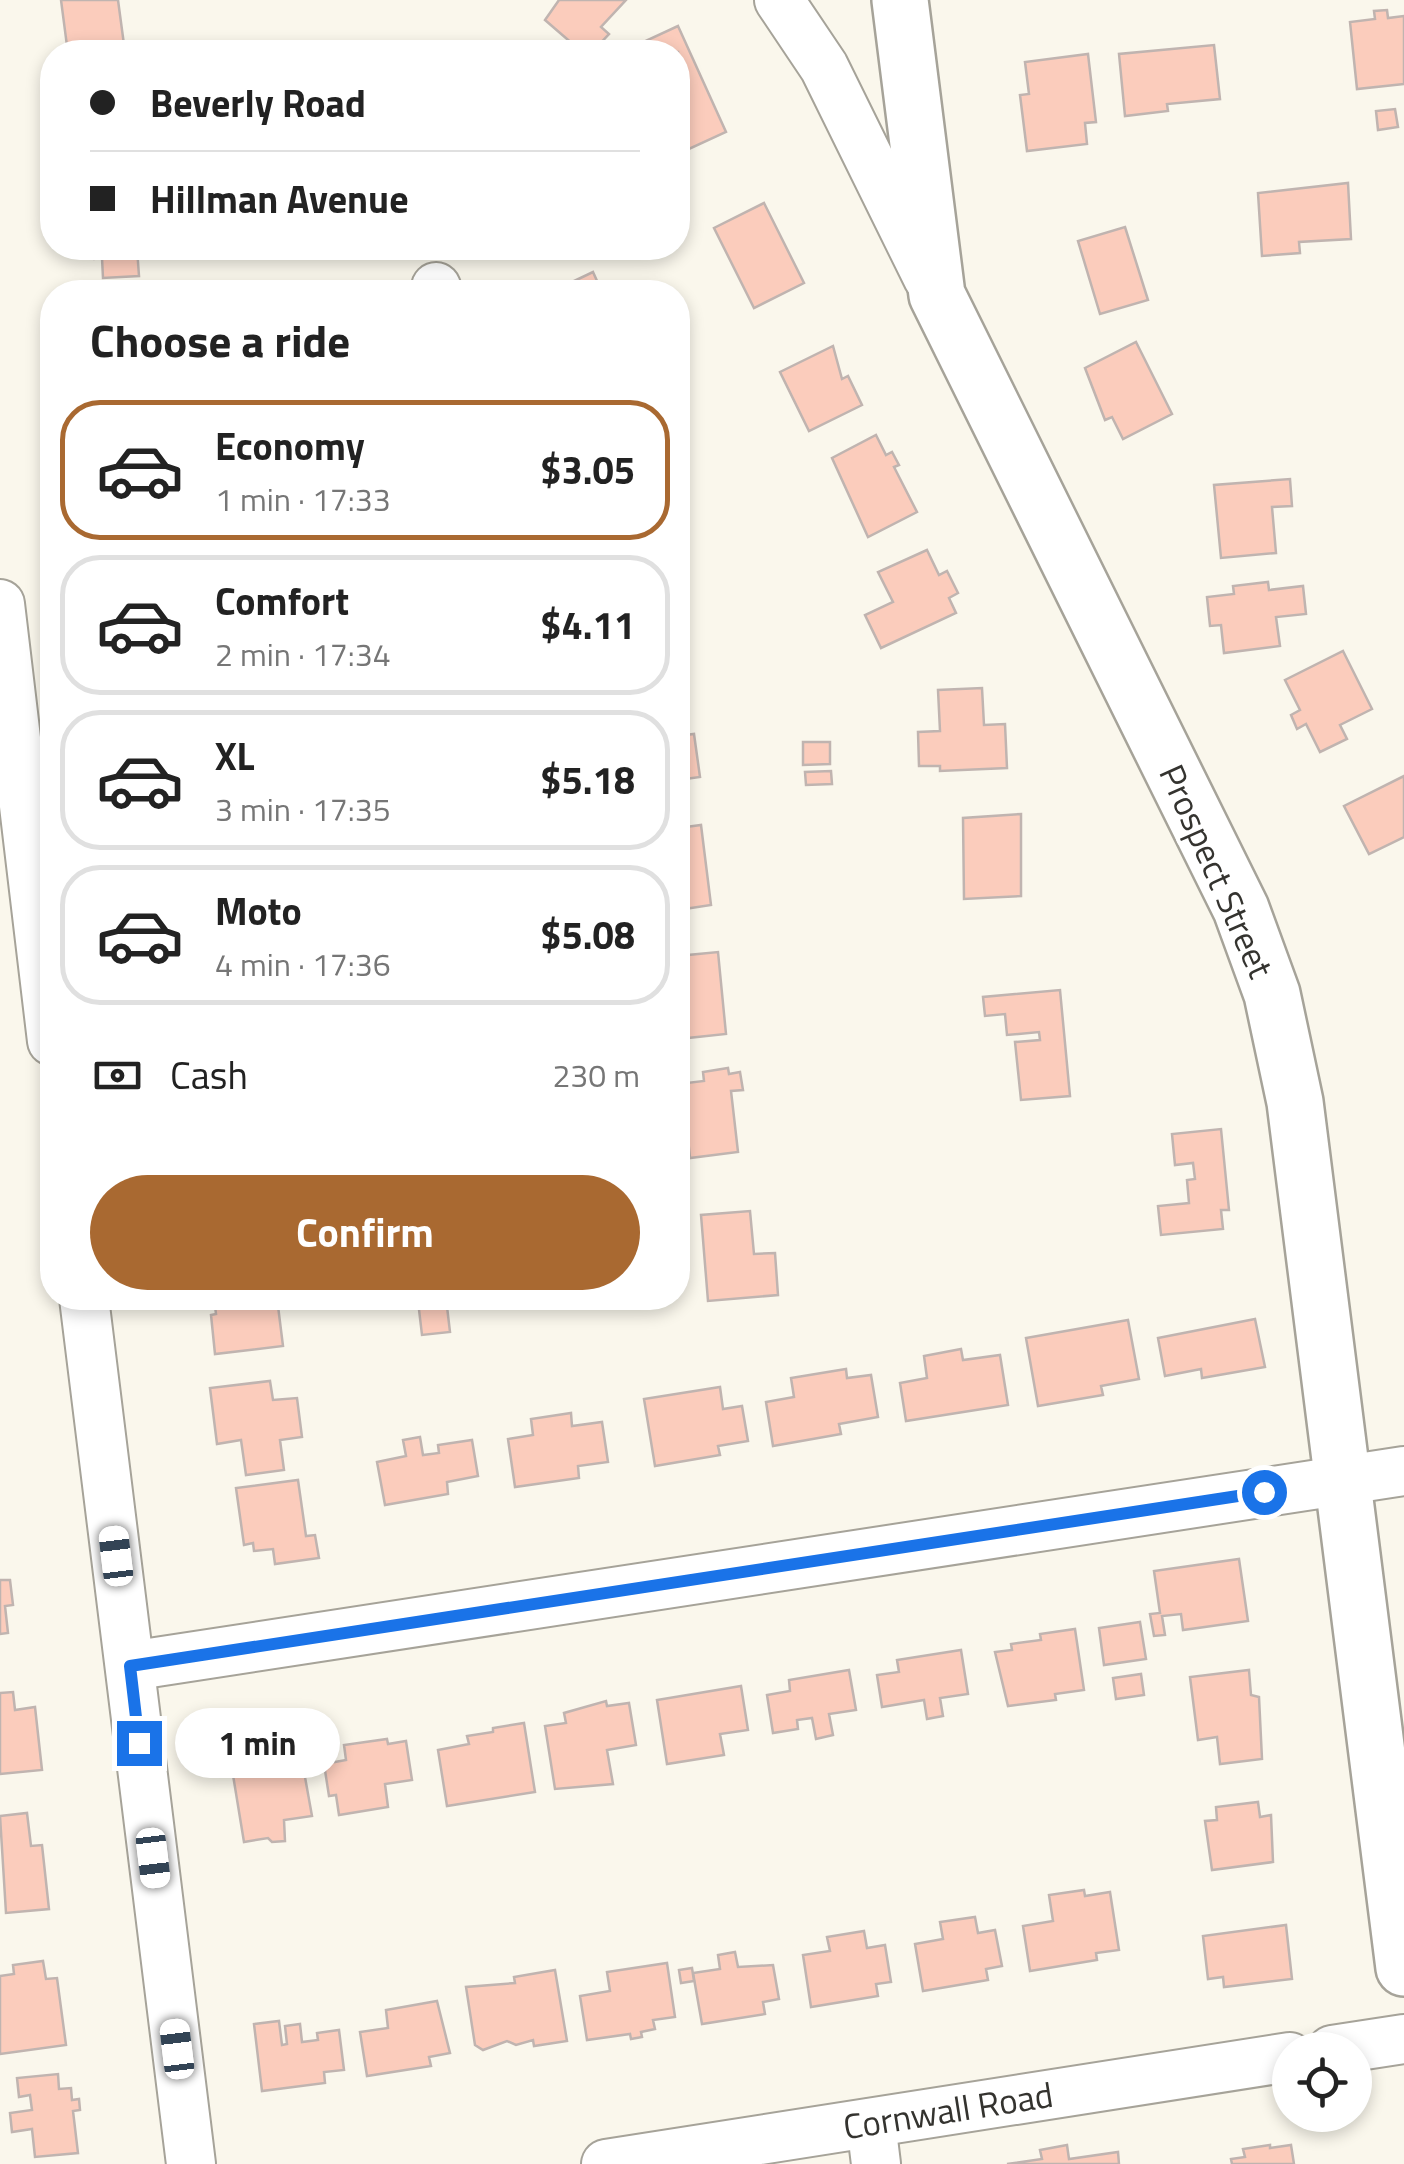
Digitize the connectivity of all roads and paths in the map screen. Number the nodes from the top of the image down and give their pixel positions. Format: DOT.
graph roads {
  1 [pos="779,0"];
  2 [pos="900,0"];
  3 [pos="937,295"];
  4 [pos="0,604"];
  5 [pos="25,790"];
  6 [pos="40,929"];
  7 [pos="86,1310"];
  8 [pos="1404,1471"];
  9 [pos="1342,1479"];
  10 [pos="130,1666"];
  11 [pos="1404,1968"];
  12 [pos="1404,2039"];
  13 [pos="1372,2044"];
  14 [pos="1272,2061"];
  15 [pos="873,2143"];
  16 [pos="191,2164"];
  17 [pos="606,2164"];
  1 -- 3 [label="street"];
  2 -- 3 [label="main road, Prospect Street"];
  3 -- 9 [label="main road, Prospect Street"];
  4 -- 5 [label="street"];
  5 -- 6 [label="street"];
  7 -- 10 [label="street"];
  8 -- 9 [label="street"];
  9 -- 10 [label="street"];
  9 -- 11 [label="main road, Prospect Street"];
  10 -- 16 [label="street"];
  12 -- 13 [label="street"];
  14 -- 15 [label="street, Cornwall Road"];
  15 -- 17 [label="street, Cornwall Road"];
}
